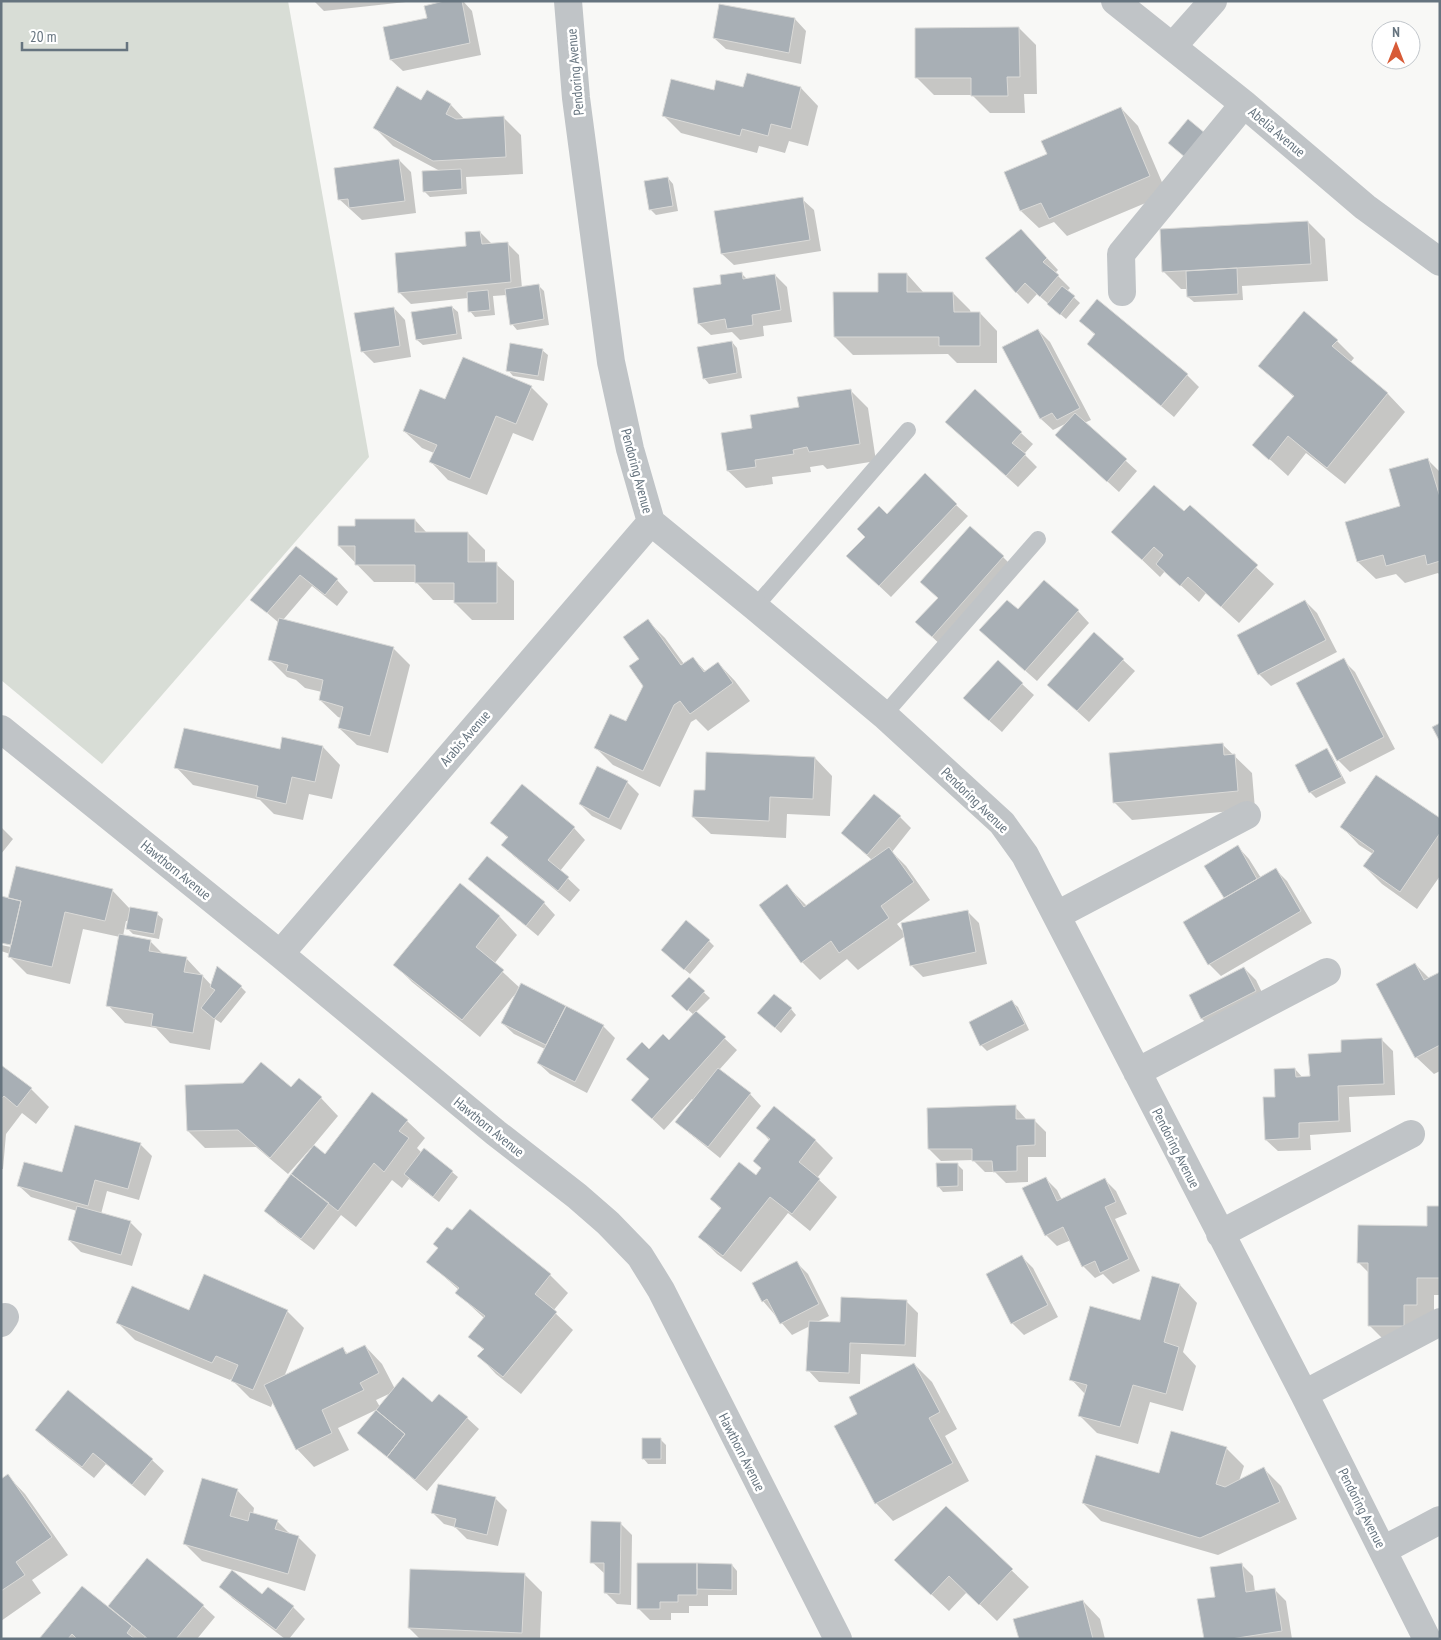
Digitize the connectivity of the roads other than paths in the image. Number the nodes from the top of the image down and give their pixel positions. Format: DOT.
graph roads {
  1 [pos="568,1"];
  2 [pos="1114,1"];
  3 [pos="1213,1"];
  4 [pos="1172,46"];
  5 [pos="1244,104"];
  6 [pos="1440,262"];
  7 [pos="1122,292"];
  8 [pos="908,430"];
  9 [pos="650,522"];
  10 [pos="1038,539"];
  11 [pos="755,607"];
  12 [pos="884,715"];
  13 [pos="1,729"];
  14 [pos="1247,815"];
  15 [pos="1057,915"];
  16 [pos="280,954"];
  17 [pos="1327,972"];
  18 [pos="1137,1072"];
  19 [pos="1411,1134"];
  20 [pos="1220,1234"];
  21 [pos="1440,1322"];
  22 [pos="1304,1394"];
  23 [pos="1440,1520"];
  24 [pos="1383,1550"];
  25 [pos="838,1639"];
  26 [pos="1427,1639"];
  1 -- 9 [label="street, Pendoring Avenue"];
  2 -- 4 [label="street, Abelia Avenue"];
  3 -- 4 [label="street"];
  4 -- 5 [label="street, Abelia Avenue"];
  5 -- 6 [label="street, Abelia Avenue"];
  5 -- 7 [label="street"];
  8 -- 11 [label="lane"];
  9 -- 11 [label="street, Pendoring Avenue"];
  9 -- 16 [label="street, Arabis Avenue"];
  10 -- 12 [label="lane"];
  11 -- 12 [label="street, Pendoring Avenue"];
  12 -- 15 [label="street, Pendoring Avenue"];
  13 -- 16 [label="street, Hawthorn Avenue"];
  14 -- 15 [label="street"];
  15 -- 18 [label="street, Pendoring Avenue"];
  16 -- 25 [label="street, Hawthorn Avenue"];
  17 -- 18 [label="street"];
  18 -- 20 [label="street, Pendoring Avenue"];
  19 -- 20 [label="street"];
  20 -- 22 [label="street, Pendoring Avenue"];
  21 -- 22 [label="street"];
  22 -- 24 [label="street, Pendoring Avenue"];
  23 -- 24 [label="street"];
  24 -- 26 [label="street, Pendoring Avenue"];
}
